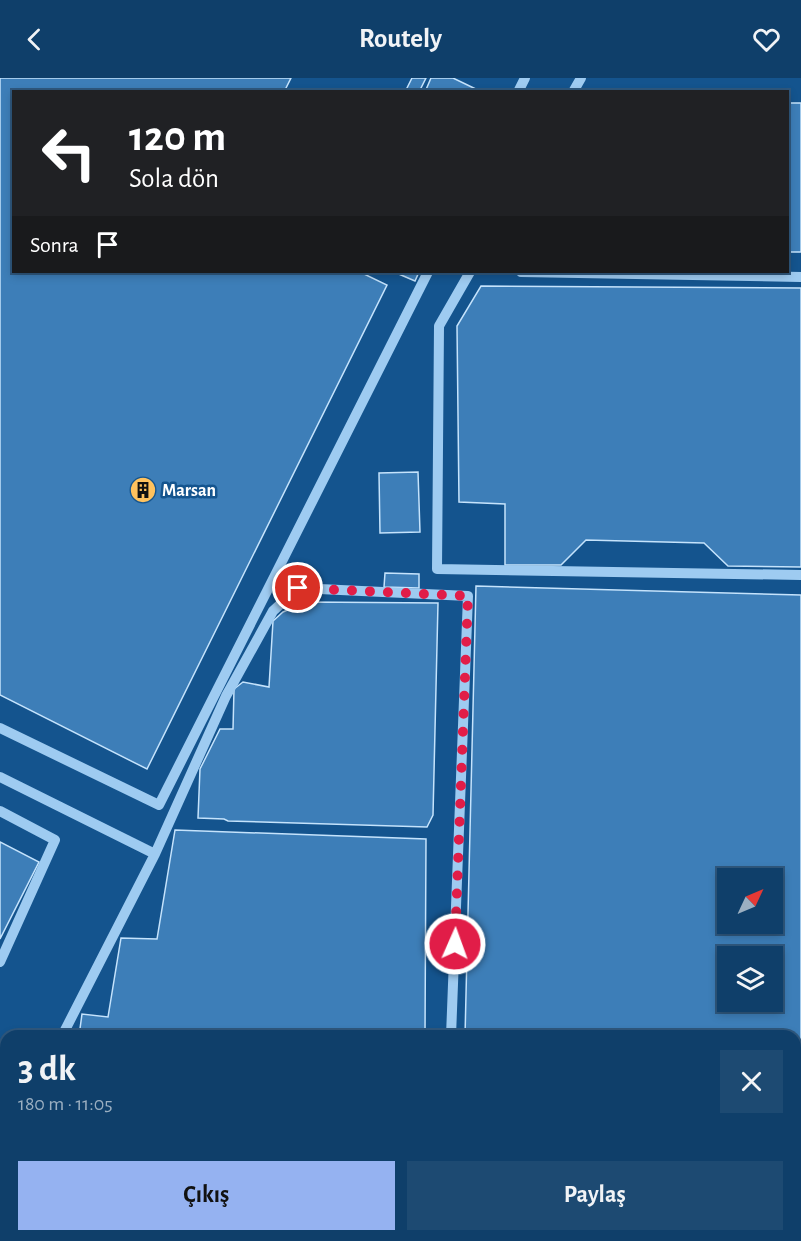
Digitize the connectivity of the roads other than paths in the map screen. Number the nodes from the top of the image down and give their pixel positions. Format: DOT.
graph roads {
  1 [pos="427,273"];
  2 [pos="470,273"];
  3 [pos="577,273"];
  4 [pos="801,277"];
  5 [pos="801,575"];
  6 [pos="0,728"];
  7 [pos="0,777"];
  8 [pos="0,811"];
  9 [pos="155,854"];
  10 [pos="0,962"];
  11 [pos="65,1030"];
  12 [pos="451,1030"];
  1 -- 6 [label="street"];
  2 -- 5 [label="street"];
  3 -- 4 [label="street"];
  7 -- 9 [label="street"];
  8 -- 10 [label="street"];
  9 -- 11 [label="street"];
  9 -- 12 [label="street"];
}
